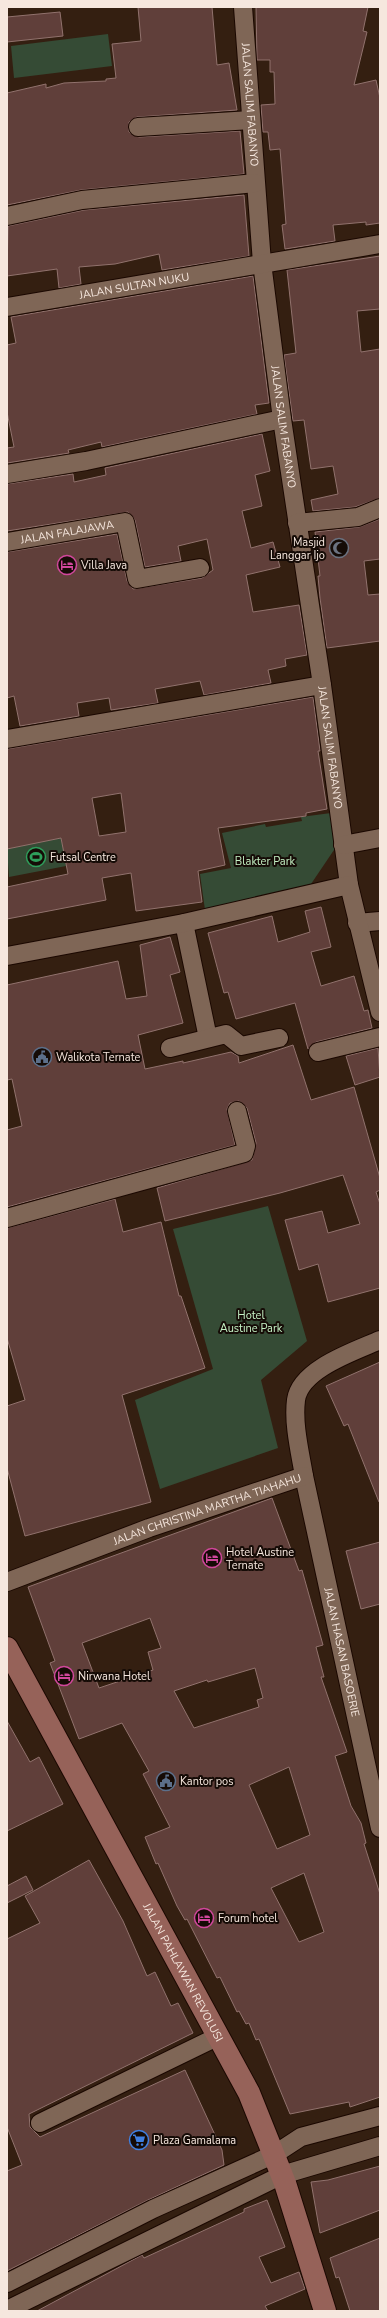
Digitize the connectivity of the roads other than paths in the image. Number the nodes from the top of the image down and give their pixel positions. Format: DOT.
graph roads {
  1 [pos="243,7"];
  2 [pos="250,120"];
  3 [pos="138,127"];
  4 [pos="255,183"];
  5 [pos="7,216"];
  6 [pos="380,244"];
  7 [pos="262,263"];
  8 [pos="7,307"];
  9 [pos="282,419"];
  10 [pos="7,474"];
  11 [pos="380,508"];
  12 [pos="297,523"];
  13 [pos="7,542"];
  14 [pos="200,568"];
  15 [pos="322,685"];
  16 [pos="7,739"];
  17 [pos="380,838"];
  18 [pos="343,845"];
  19 [pos="349,885"];
  20 [pos="380,921"];
  21 [pos="184,923"];
  22 [pos="357,923"];
  23 [pos="7,956"];
  24 [pos="380,1012"];
  25 [pos="380,1037"];
  26 [pos="208,1038"];
  27 [pos="279,1038"];
  28 [pos="170,1048"];
  29 [pos="318,1052"];
  30 [pos="237,1111"];
  31 [pos="7,1218"];
  32 [pos="380,1340"];
  33 [pos="304,1476"];
  34 [pos="7,1582"];
  35 [pos="7,1648"];
  36 [pos="375,1782"];
  37 [pos="380,1828"];
  38 [pos="218,2036"];
  39 [pos="380,2116"];
  40 [pos="40,2123"];
  41 [pos="380,2146"];
  42 [pos="275,2154"];
  43 [pos="282,2175"];
  44 [pos="7,2284"];
  45 [pos="7,2310"];
  46 [pos="325,2311"];
  1 -- 2 [label="street, JALAN SALIM FABANYO"];
  2 -- 3 [label="street"];
  2 -- 4 [label="street, JALAN SALIM FABANYO"];
  4 -- 5 [label="street"];
  4 -- 7 [label="street, JALAN SALIM FABANYO"];
  6 -- 7 [label="street, JALAN SULTAN NUKU"];
  7 -- 8 [label="street, JALAN SULTAN NUKU"];
  7 -- 9 [label="street, JALAN SALIM FABANYO"];
  9 -- 10 [label="street"];
  9 -- 12 [label="street, JALAN SALIM FABANYO"];
  11 -- 12 [label="street"];
  12 -- 15 [label="street, JALAN SALIM FABANYO"];
  13 -- 14 [label="street, JALAN FALAJAWA"];
  15 -- 16 [label="street"];
  15 -- 18 [label="street, JALAN SALIM FABANYO"];
  17 -- 18 [label="street"];
  18 -- 19 [label="street, JALAN SALIM FABANYO"];
  19 -- 21 [label="street"];
  19 -- 22 [label="street, JALAN SALIM FABANYO"];
  20 -- 22 [label="street"];
  21 -- 23 [label="street"];
  21 -- 26 [label="street"];
  22 -- 24 [label="street, JALAN SALIM FABANYO"];
  25 -- 29 [label="street"];
  26 -- 27 [label="street"];
  26 -- 28 [label="street"];
  30 -- 31 [label="street"];
  32 -- 33 [label="street, JALAN CHRISTINA MARTHA TIAHAHU"];
  33 -- 34 [label="street, JALAN CHRISTINA MARTHA TIAHAHU"];
  33 -- 36 [label="street, JALAN HASAN BASOERIE"];
  35 -- 38 [label="street, JALAN PAHLAWAN REVOLUSI"];
  36 -- 37 [label="street, JALAN HASAN BASOERIE"];
  38 -- 40 [label="street"];
  38 -- 42 [label="street, JALAN PAHLAWAN REVOLUSI"];
  39 -- 42 [label="street"];
  41 -- 43 [label="street"];
  42 -- 43 [label="street, JALAN PAHLAWAN REVOLUSI"];
  42 -- 44 [label="street"];
  43 -- 45 [label="street"];
  43 -- 46 [label="street, JALAN PAHLAWAN REVOLUSI"];
}
